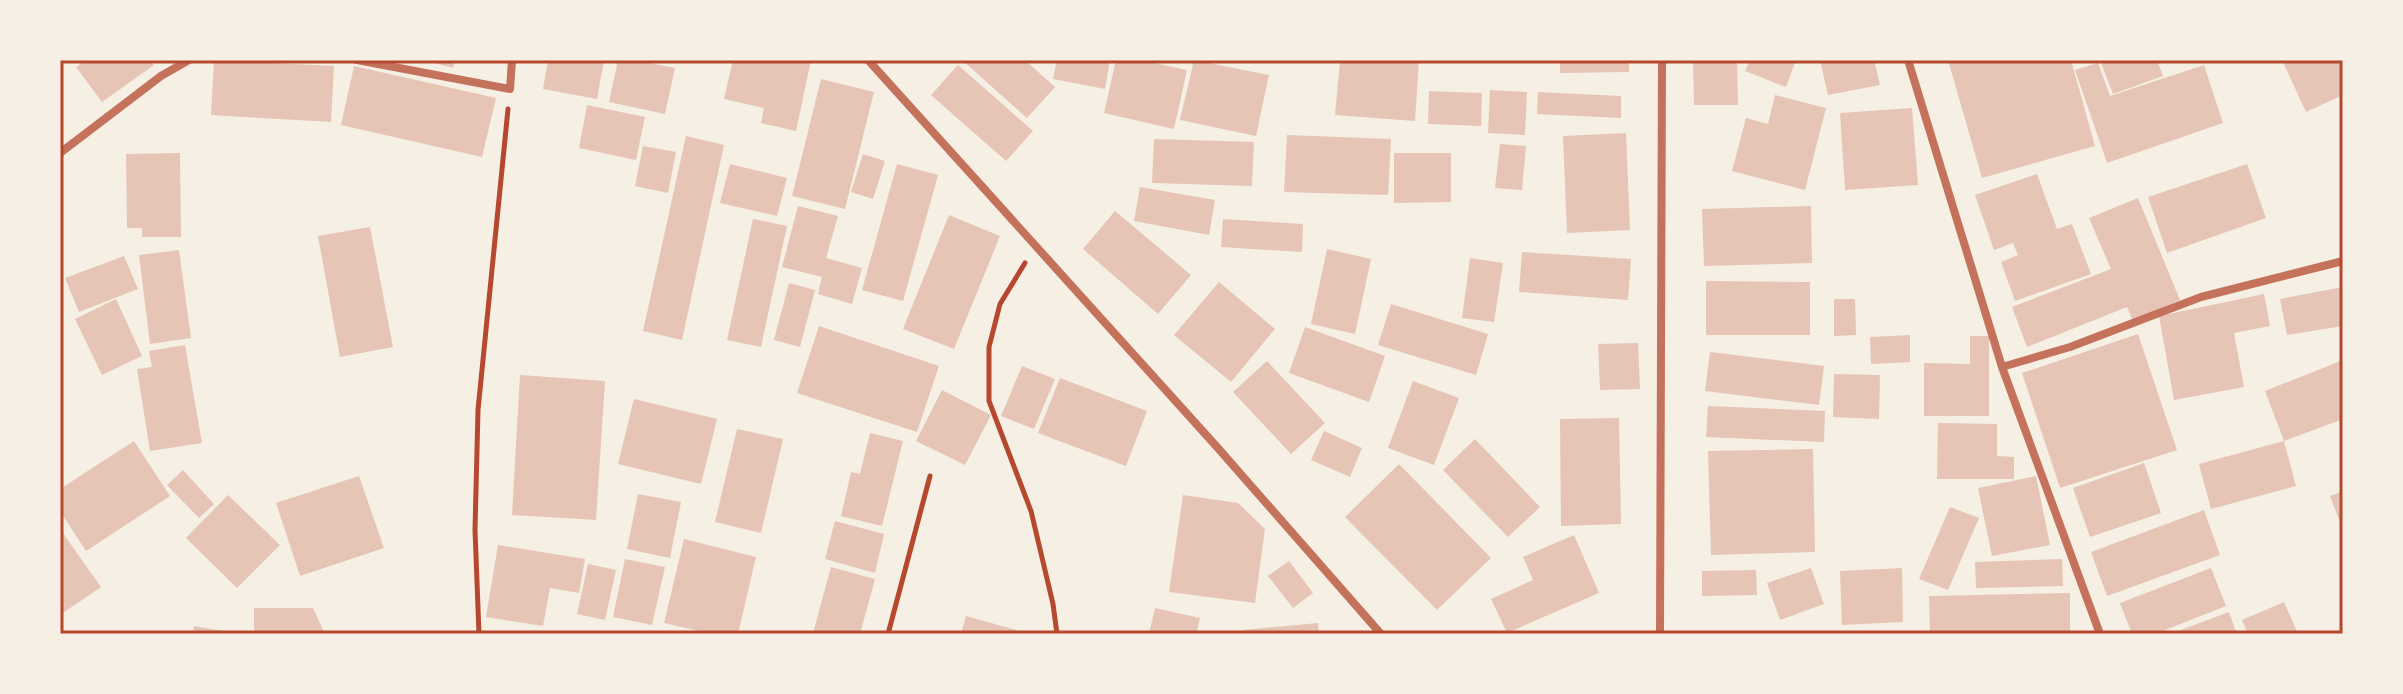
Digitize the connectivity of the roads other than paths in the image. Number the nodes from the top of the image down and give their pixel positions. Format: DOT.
graph roads {
  1 [pos="189,60"];
  2 [pos="357,60"];
  3 [pos="512,60"];
  4 [pos="868,60"];
  5 [pos="1662,60"];
  6 [pos="1908,60"];
  7 [pos="60,153"];
  8 [pos="2343,261"];
  9 [pos="2002,367"];
  10 [pos="1381,634"];
  11 [pos="1660,634"];
  12 [pos="2100,634"];
  1 -- 7 [label="street"];
  2 -- 3 [label="street"];
  4 -- 10 [label="street"];
  5 -- 11 [label="street"];
  6 -- 9 [label="street"];
  8 -- 9 [label="street"];
  9 -- 12 [label="street"];
}
